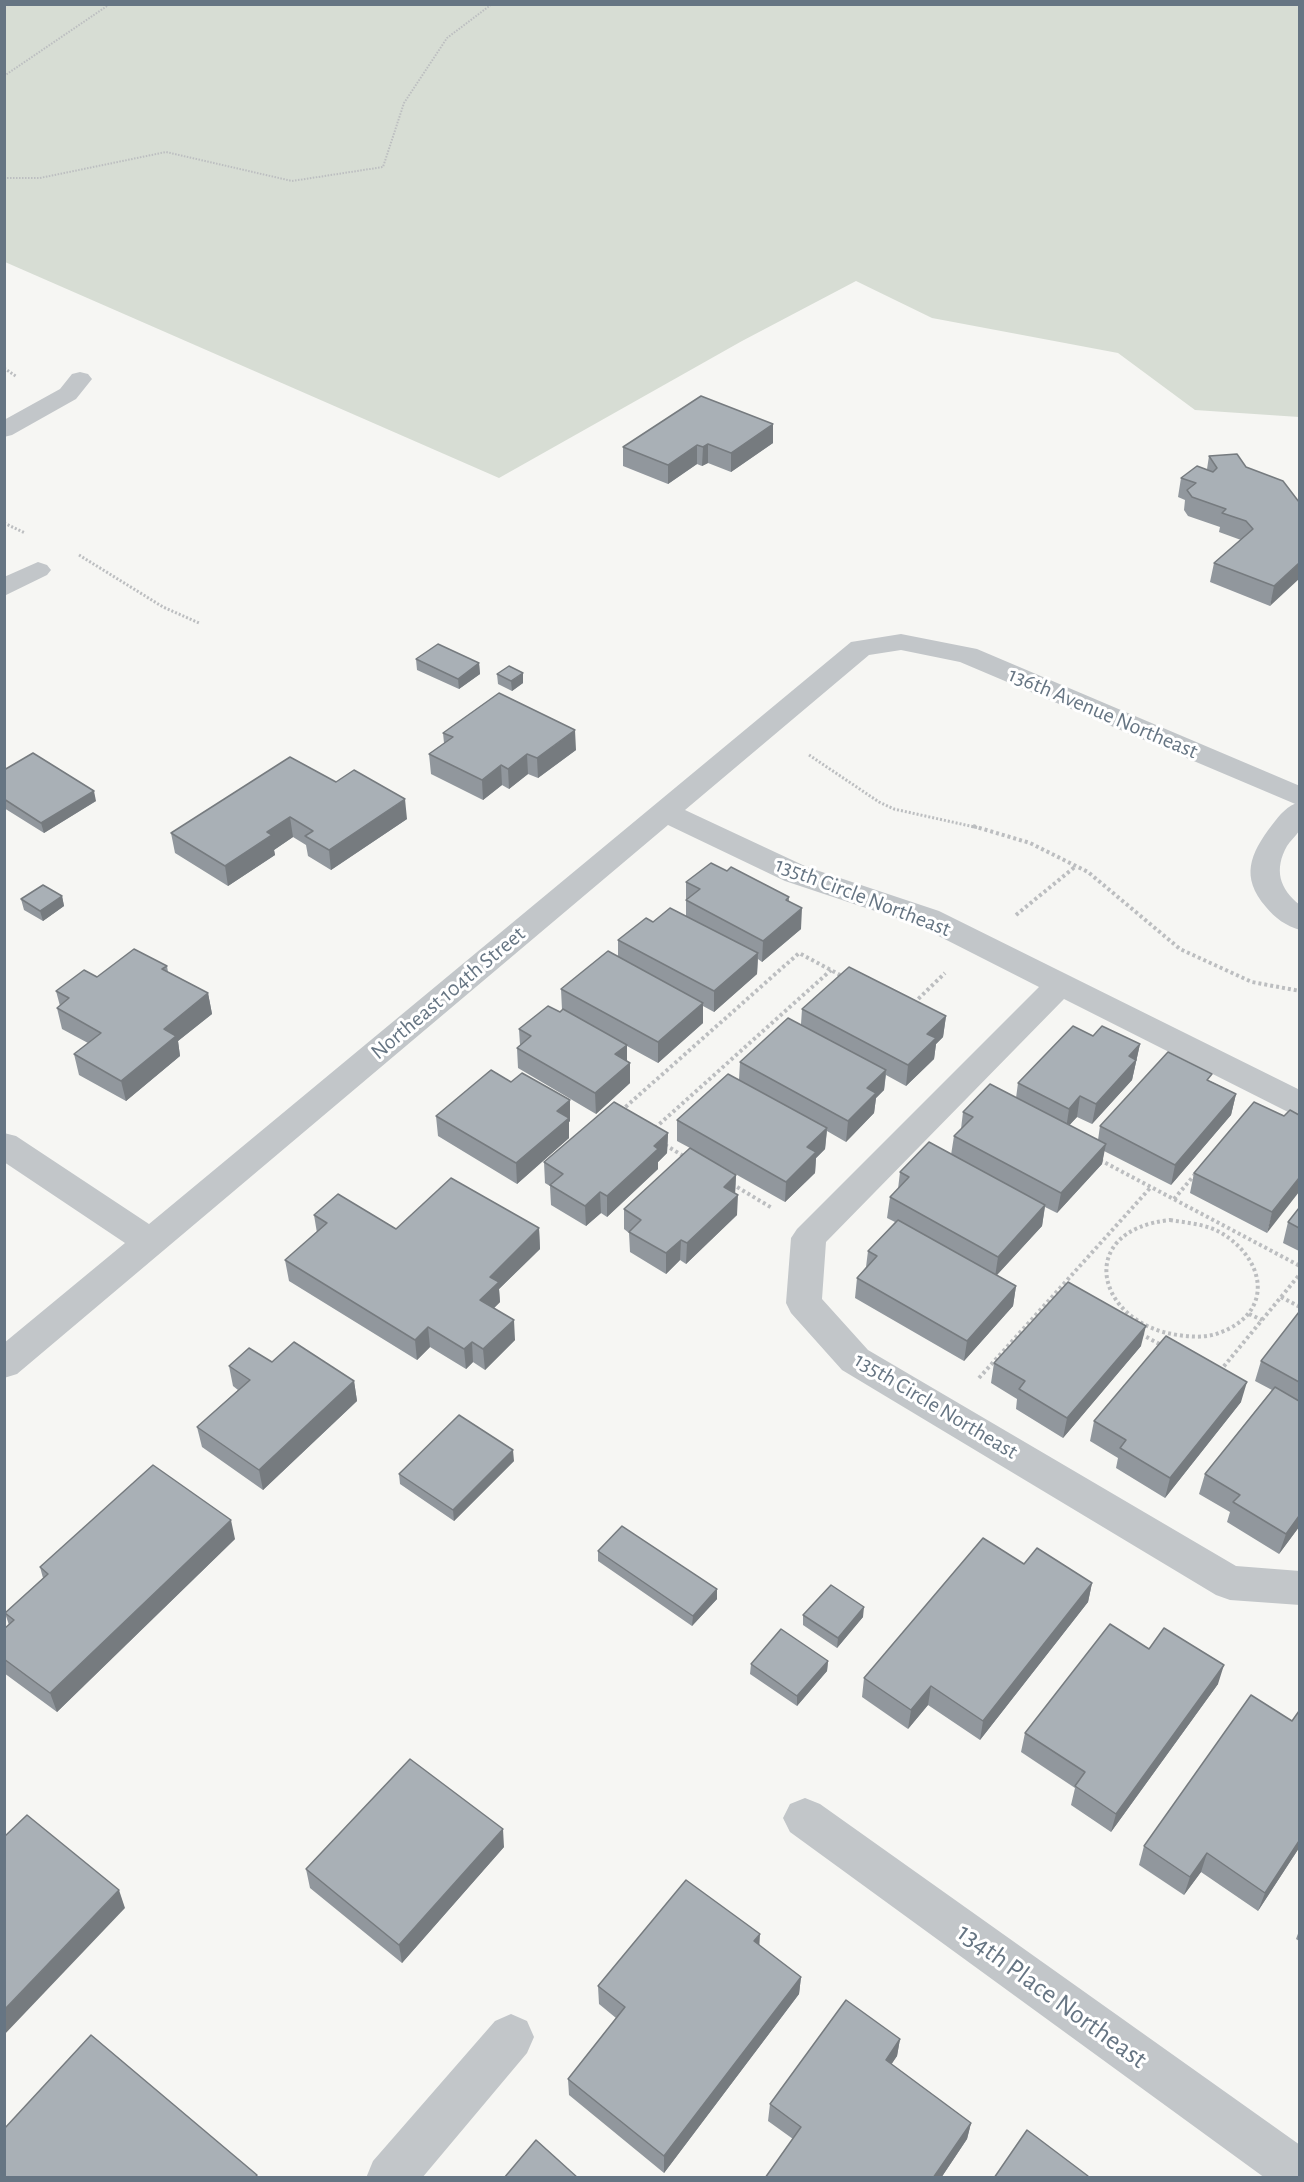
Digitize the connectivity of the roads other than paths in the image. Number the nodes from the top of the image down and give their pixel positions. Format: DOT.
graph roads {
  1 [pos="80,379"];
  2 [pos="4,430"];
  3 [pos="38,570"];
  4 [pos="4,588"];
  5 [pos="901,642"];
  6 [pos="1299,797"];
  7 [pos="1299,811"];
  8 [pos="665,812"];
  9 [pos="1299,920"];
  10 [pos="1061,984"];
  11 [pos="1299,1104"];
  12 [pos="4,1145"];
  13 [pos="150,1242"];
  14 [pos="4,1364"];
  15 [pos="1299,1588"];
  16 [pos="805,1818"];
  17 [pos="511,2037"];
  18 [pos="1299,2174"];
  19 [pos="390,2178"];
  1 -- 2 [label="street"];
  3 -- 4 [label="street"];
  5 -- 6 [label="street, 136th Avenue Northeast"];
  5 -- 8 [label="street, Northeast 104th Street"];
  7 -- 9 [label="street"];
  8 -- 10 [label="street, 135th Circle Northeast"];
  8 -- 13 [label="street, Northeast 104th Street"];
  10 -- 11 [label="street, 135th Circle Northeast"];
  10 -- 15 [label="street, 135th Circle Northeast"];
  12 -- 13 [label="street"];
  13 -- 14 [label="street, Northeast 104th Street"];
  16 -- 18 [label="street, 134th Place Northeast"];
  17 -- 19 [label="street"];
}
